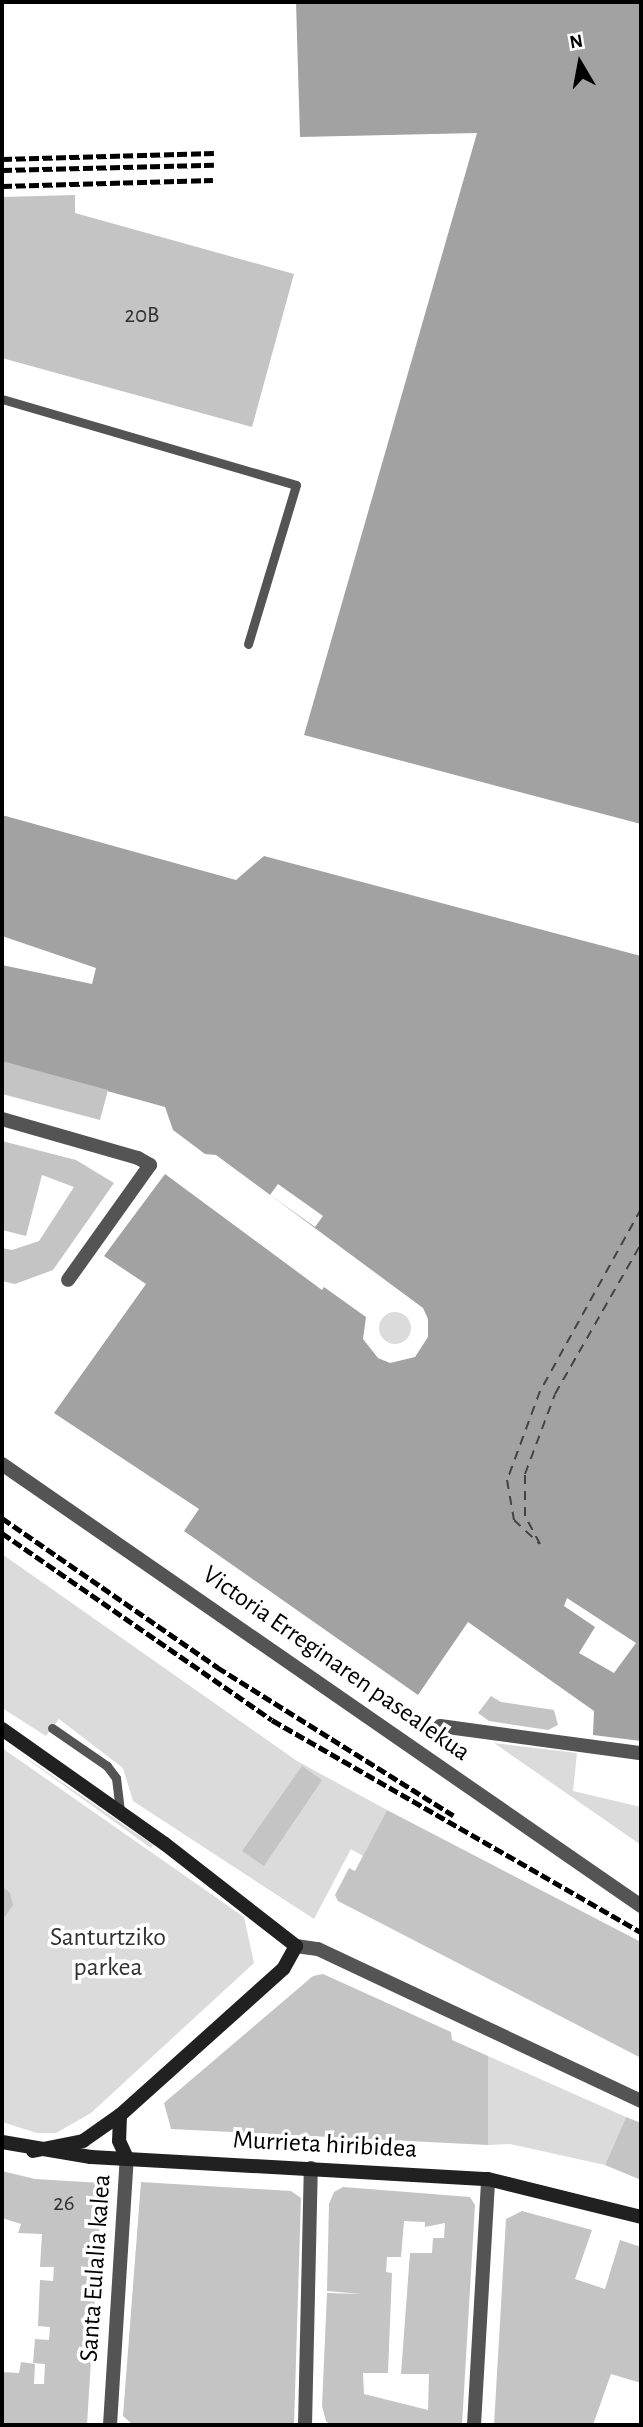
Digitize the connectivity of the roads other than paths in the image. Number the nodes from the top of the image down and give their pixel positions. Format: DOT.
graph roads {
  1 [pos="2,399"];
  2 [pos="248,644"];
  3 [pos="2,1119"];
  4 [pos="68,1280"];
  5 [pos="2,1464"];
  6 [pos="440,1726"];
  7 [pos="52,1728"];
  8 [pos="2,1729"];
  9 [pos="641,1753"];
  10 [pos="120,1812"];
  11 [pos="641,1906"];
  12 [pos="296,1947"];
  13 [pos="641,2101"];
  14 [pos="120,2115"];
  15 [pos="2,2143"];
  16 [pos="33,2151"];
  17 [pos="127,2158"];
  18 [pos="311,2168"];
  19 [pos="488,2179"];
  20 [pos="641,2217"];
  21 [pos="110,2425"];
  22 [pos="305,2425"];
  23 [pos="474,2425"];
  1 -- 2 [label="lane"];
  3 -- 4 [label="street"];
  5 -- 11 [label="street, Victoria Erreginaren pasealekua"];
  6 -- 9 [label="street"];
  7 -- 10 [label="lane"];
  8 -- 10 [label="street"];
  10 -- 12 [label="street"];
  12 -- 13 [label="street"];
  12 -- 14 [label="street"];
  14 -- 16 [label="street"];
  14 -- 17 [label="street, Santa Eulalia kalea"];
  15 -- 16 [label="street, Murrieta hiribidea"];
  16 -- 17 [label="street, Murrieta hiribidea"];
  17 -- 18 [label="street, Murrieta hiribidea"];
  17 -- 21 [label="street, Santa Eulalia kalea"];
  18 -- 19 [label="street, Murrieta hiribidea"];
  18 -- 22 [label="street"];
  19 -- 20 [label="street, Murrieta hiribidea"];
  19 -- 23 [label="street"];
}
